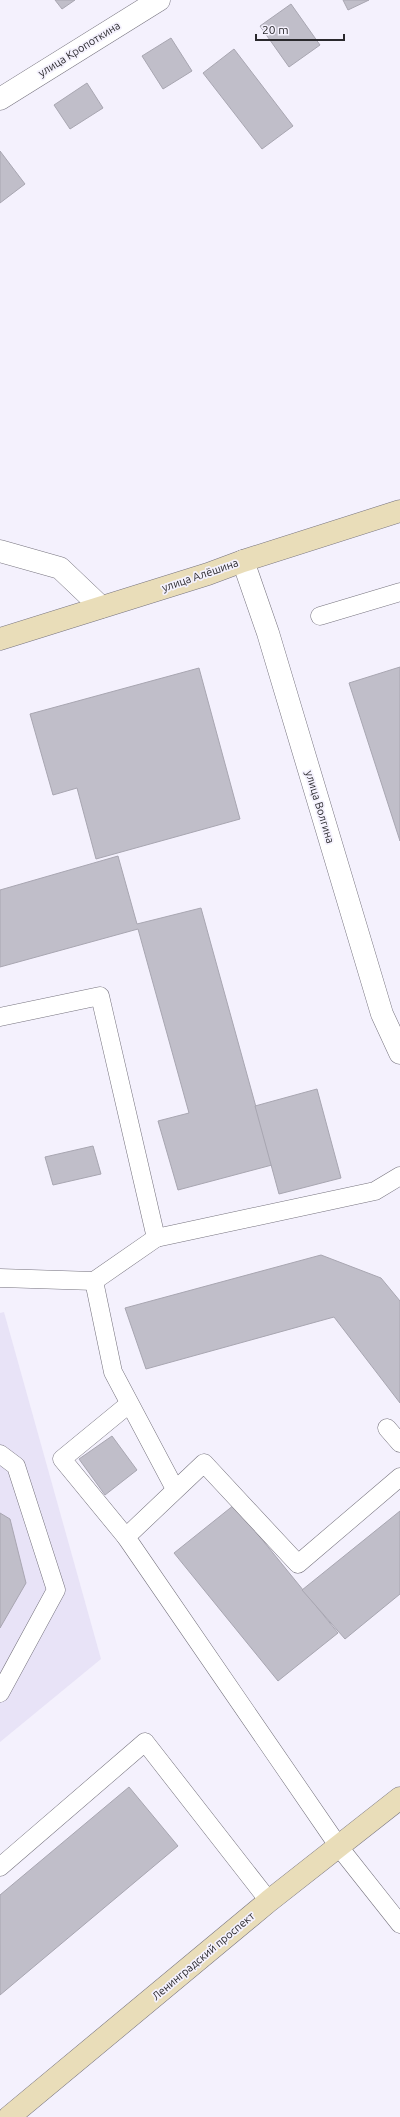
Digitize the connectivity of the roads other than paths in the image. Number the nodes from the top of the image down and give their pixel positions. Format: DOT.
graph roads {
  1 [pos="159,0"];
  2 [pos="0,99"];
  3 [pos="400,511"];
  4 [pos="0,551"];
  5 [pos="243,561"];
  6 [pos="400,592"];
  7 [pos="101,607"];
  8 [pos="320,616"];
  9 [pos="0,639"];
  10 [pos="0,1017"];
  11 [pos="400,1053"];
  12 [pos="400,1176"];
  13 [pos="156,1238"];
  14 [pos="0,1278"];
  15 [pos="94,1281"];
  16 [pos="129,1404"];
  17 [pos="387,1428"];
  18 [pos="400,1443"];
  19 [pos="0,1454"];
  20 [pos="400,1477"];
  21 [pos="175,1489"];
  22 [pos="126,1537"];
  23 [pos="0,1693"];
  24 [pos="400,1798"];
  25 [pos="339,1847"];
  26 [pos="0,1867"];
  27 [pos="269,1901"];
  28 [pos="400,1924"];
  29 [pos="9,2117"];
  1 -- 2 [label="street, улица Кропоткина"];
  3 -- 5 [label="main road, улица Алёшина"];
  4 -- 7 [label="street"];
  5 -- 7 [label="main road, улица Алёшина"];
  5 -- 11 [label="street, улица Волгина"];
  6 -- 8 [label="lane"];
  7 -- 9 [label="main road, улица Алёшина"];
  10 -- 13 [label="lane"];
  12 -- 13 [label="lane"];
  13 -- 15 [label="lane"];
  14 -- 15 [label="lane"];
  15 -- 16 [label="lane"];
  16 -- 21 [label="lane"];
  16 -- 22 [label="lane"];
  17 -- 18 [label="lane"];
  19 -- 23 [label="lane"];
  20 -- 21 [label="lane"];
  21 -- 22 [label="lane"];
  22 -- 25 [label="lane"];
  24 -- 25 [label="main road, Ленинградский проспект"];
  25 -- 27 [label="main road, Ленинградский проспект"];
  25 -- 28 [label="lane"];
  26 -- 27 [label="lane"];
  27 -- 29 [label="main road, Ленинградский проспект"];
}
